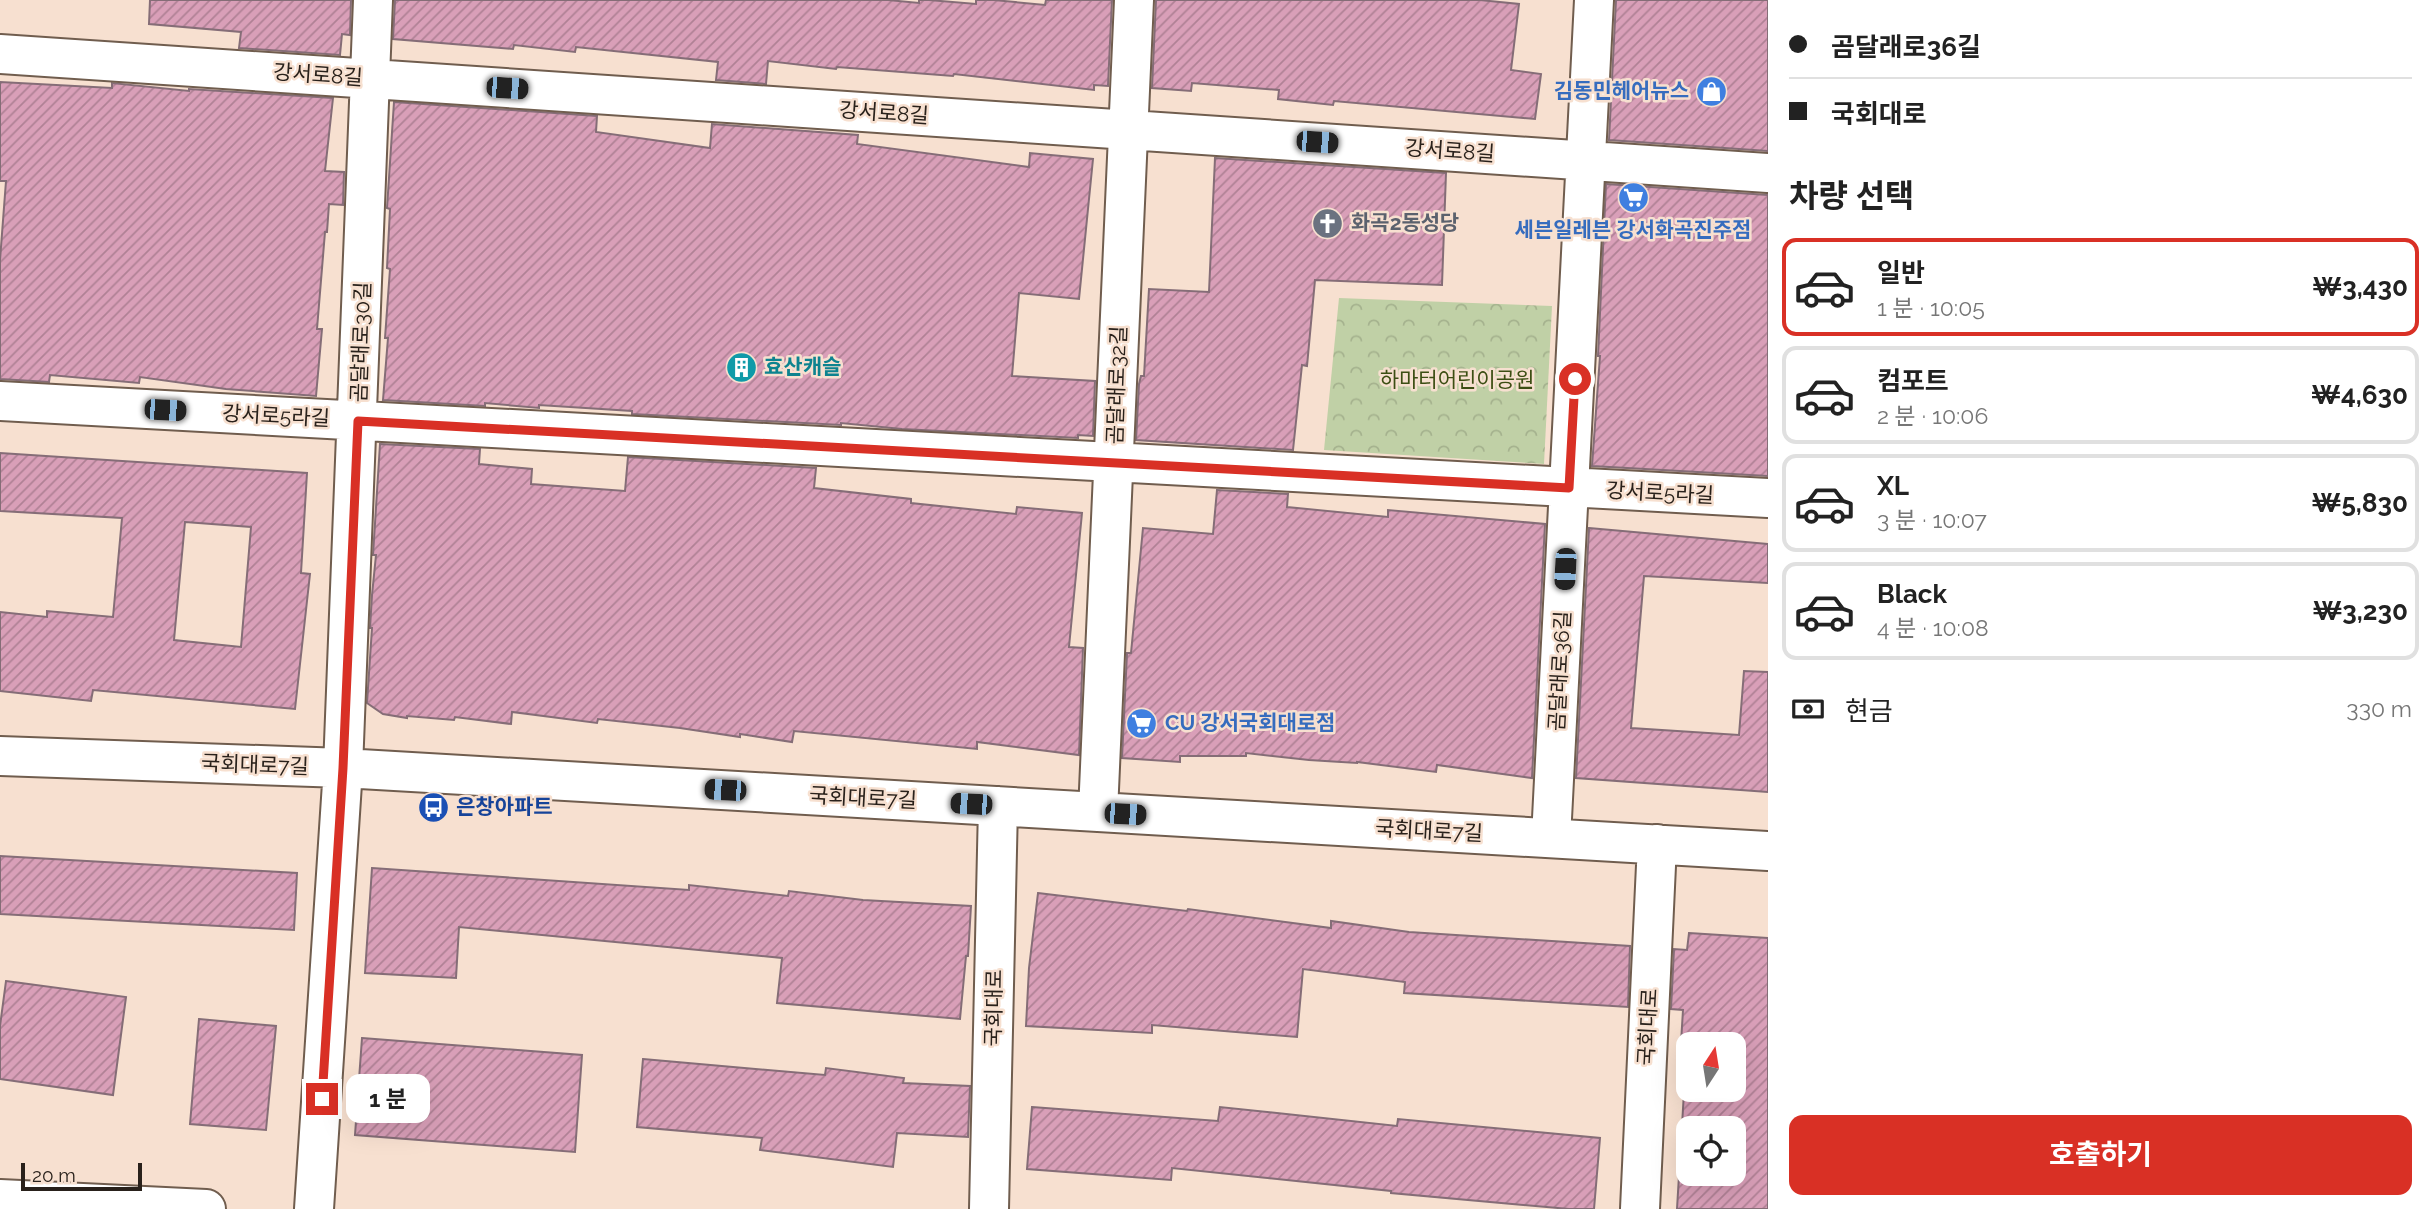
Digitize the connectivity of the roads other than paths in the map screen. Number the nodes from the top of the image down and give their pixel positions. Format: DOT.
graph roads {
  1 [pos="373,0"];
  2 [pos="1134,0"];
  3 [pos="1594,0"];
  4 [pos="0,54"];
  5 [pos="372,79"];
  6 [pos="1128,129"];
  7 [pos="1586,160"];
  8 [pos="1768,173"];
  9 [pos="0,401"];
  10 [pos="358,421"];
  11 [pos="1114,463"];
  12 [pos="1569,488"];
  13 [pos="1768,498"];
  14 [pos="0,756"];
  15 [pos="343,768"];
  16 [pos="998,806"];
  17 [pos="1098,812"];
  18 [pos="1551,838"];
  19 [pos="1657,845"];
  20 [pos="1768,851"];
  21 [pos="0,1199"];
  22 [pos="206,1209"];
  23 [pos="314,1209"];
  24 [pos="989,1209"];
  25 [pos="1640,1209"];
  1 -- 5 [label="street, 곰달래로30길"];
  2 -- 6 [label="street, 곰달래로32길"];
  3 -- 7 [label="street, 곰달래로36길"];
  4 -- 5 [label="street, 강서로8길"];
  5 -- 6 [label="street, 강서로8길"];
  5 -- 10 [label="street, 곰달래로30길"];
  6 -- 7 [label="street, 강서로8길"];
  6 -- 11 [label="street, 곰달래로32길"];
  7 -- 8 [label="street, 강서로8길"];
  7 -- 12 [label="street, 곰달래로36길"];
  9 -- 10 [label="street, 강서로5라길"];
  10 -- 11 [label="street, 강서로5라길"];
  10 -- 15 [label="street, 곰달래로30길"];
  11 -- 12 [label="street, 강서로5라길"];
  11 -- 17 [label="street, 곰달래로32길"];
  12 -- 13 [label="street, 강서로5라길"];
  12 -- 18 [label="street, 곰달래로36길"];
  14 -- 15 [label="street, 국회대로7길"];
  15 -- 16 [label="street, 국회대로7길"];
  15 -- 23 [label="street"];
  16 -- 17 [label="street, 국회대로7길"];
  16 -- 24 [label="street, 국회대로"];
  17 -- 18 [label="street, 국회대로7길"];
  18 -- 19 [label="street, 국회대로7길"];
  19 -- 20 [label="street, 국회대로7길"];
  19 -- 25 [label="street, 국회대로"];
  21 -- 22 [label="street"];
}
